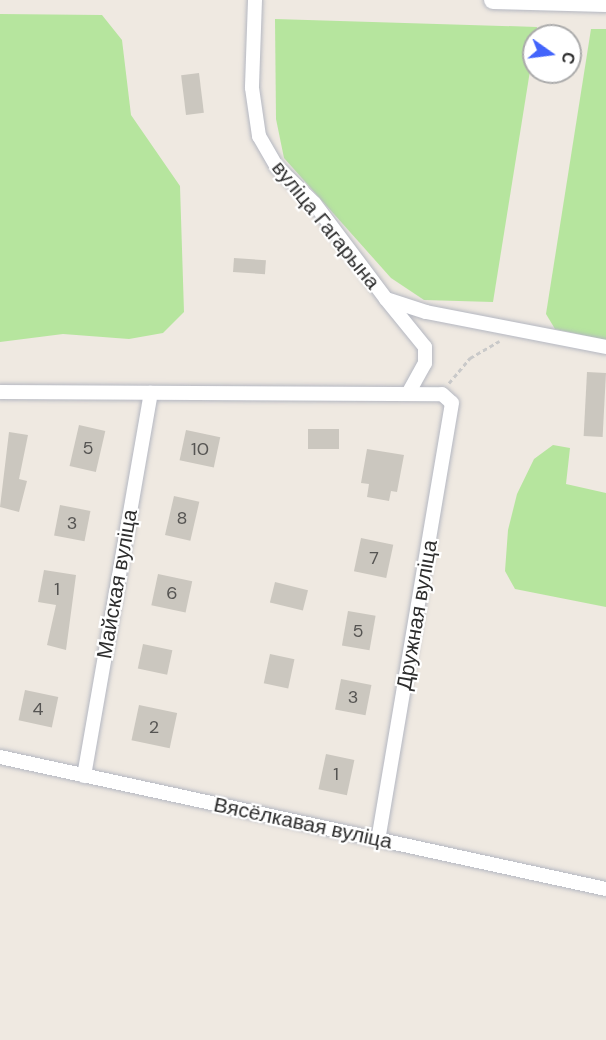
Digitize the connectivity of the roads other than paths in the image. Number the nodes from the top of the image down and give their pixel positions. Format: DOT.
graph roads {
  1 [pos="255,0"];
  2 [pos="493,0"];
  3 [pos="606,3"];
  4 [pos="386,299"];
  5 [pos="606,347"];
  6 [pos="0,392"];
  7 [pos="151,393"];
  8 [pos="408,394"];
  9 [pos="0,757"];
  10 [pos="84,776"];
  11 [pos="378,839"];
  12 [pos="606,889"];
  1 -- 4 [label="street, вуліца Гагарына"];
  2 -- 3 [label="street"];
  4 -- 5 [label="street, вуліца Гагарына"];
  4 -- 8 [label="street"];
  6 -- 7 [label="street"];
  7 -- 8 [label="street"];
  7 -- 10 [label="street, Майская вуліца"];
  8 -- 11 [label="street, Дружная вуліца"];
  9 -- 10 [label="street, Вясёлкавая вуліца"];
  10 -- 11 [label="street, Вясёлкавая вуліца"];
  11 -- 12 [label="street, Вясёлкавая вуліца"];
}
